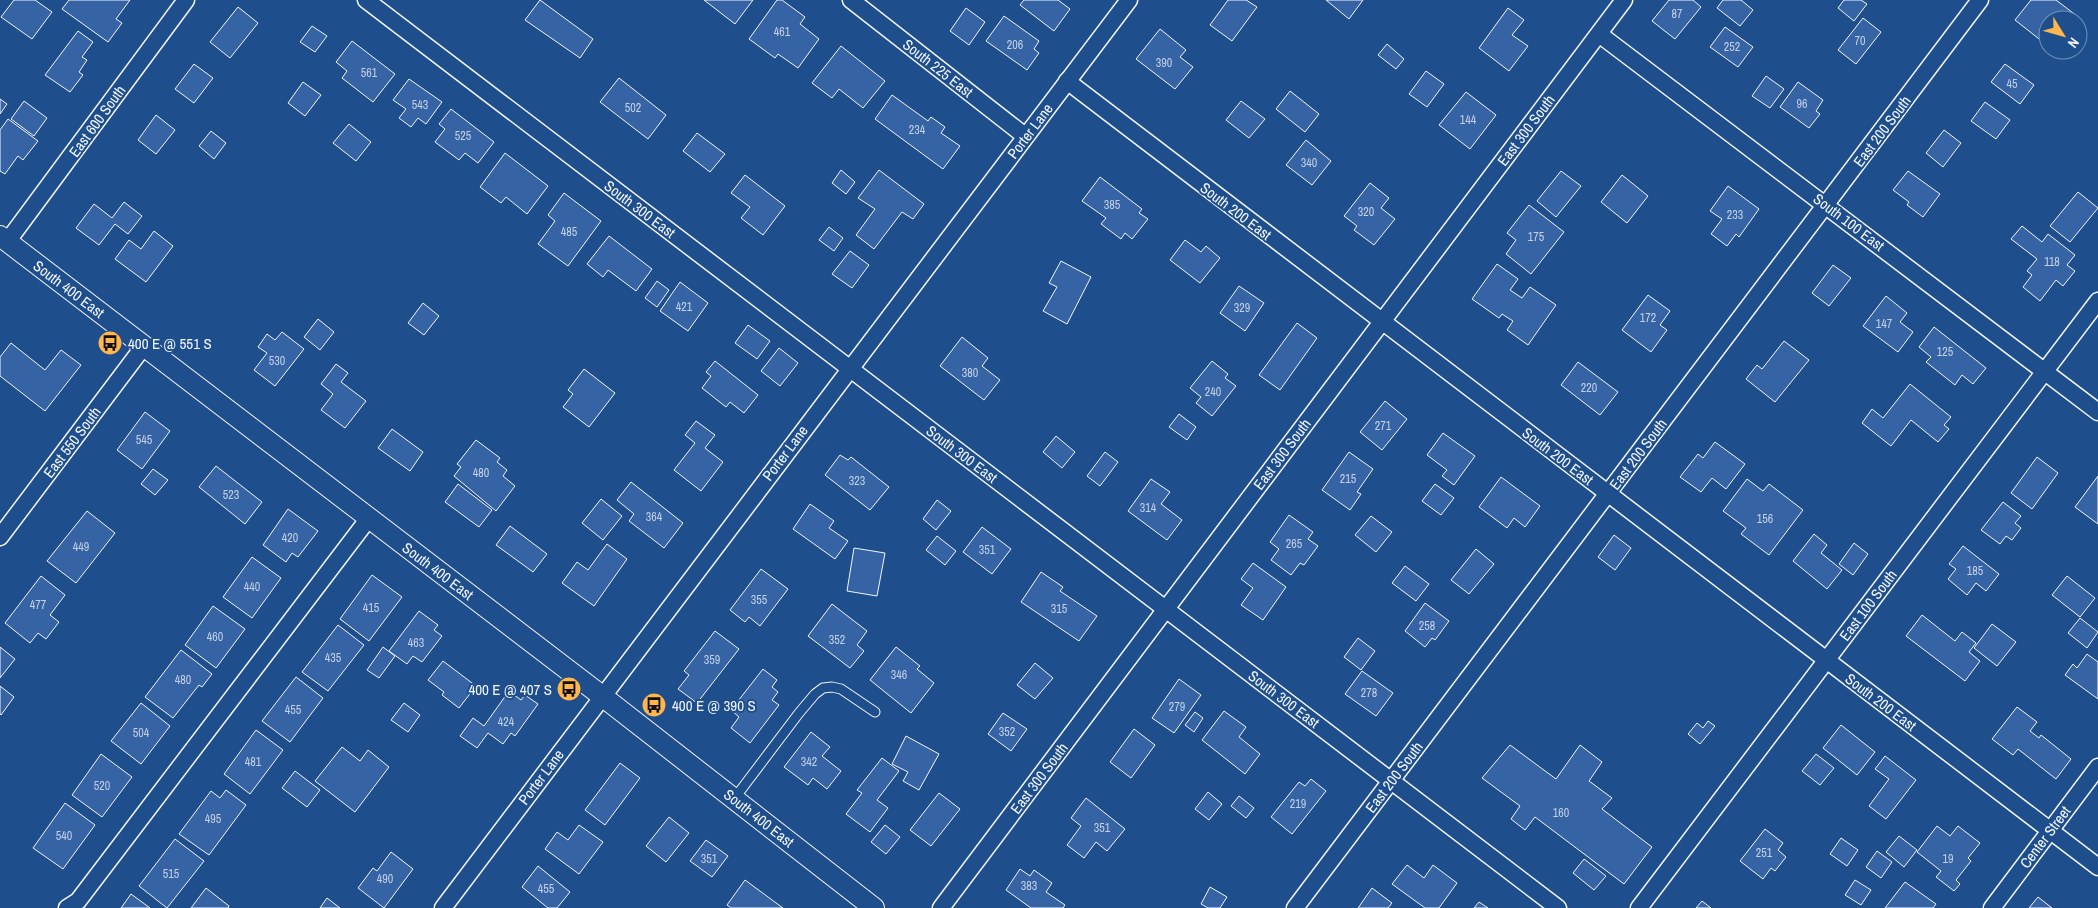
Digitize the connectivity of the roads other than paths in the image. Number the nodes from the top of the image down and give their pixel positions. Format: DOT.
graph roads {
  1 [pos="186,0"];
  2 [pos="366,0"];
  3 [pos="851,0"];
  4 [pos="1129,0"];
  5 [pos="1624,0"];
  6 [pos="1980,0"];
  7 [pos="1599,34"];
  8 [pos="1067,81"];
  9 [pos="1026,136"];
  10 [pos="1826,205"];
  11 [pos="4,239"];
  12 [pos="2098,301"];
  13 [pos="1382,322"];
  14 [pos="144,346"];
  15 [pos="850,368"];
  16 [pos="2045,371"];
  17 [pos="2098,412"];
  18 [pos="1608,494"];
  19 [pos="369,518"];
  20 [pos="0,537"];
  21 [pos="1166,609"];
  22 [pos="1826,660"];
  23 [pos="602,696"];
  24 [pos="875,712"];
  25 [pos="2098,767"];
  26 [pos="1391,781"];
  27 [pos="734,799"];
  28 [pos="2050,831"];
  29 [pos="2098,867"];
  30 [pos="67,908"];
  31 [pos="443,908"];
  32 [pos="874,908"];
  33 [pos="940,908"];
  34 [pos="1295,908"];
  35 [pos="1558,908"];
  36 [pos="1639,908"];
  37 [pos="1992,908"];
  1 -- 11 [label="street, East 600 South"];
  2 -- 15 [label="street, South 300 East"];
  3 -- 9 [label="street, South 225 East"];
  4 -- 8 [label="street, Porter Lane"];
  5 -- 7 [label="street, East 300 South"];
  6 -- 10 [label="street, East 200 South"];
  7 -- 10 [label="street, South 100 East"];
  7 -- 13 [label="street, East 300 South"];
  8 -- 9 [label="street, Porter Lane"];
  8 -- 13 [label="street, South 200 East"];
  9 -- 15 [label="street, Porter Lane"];
  10 -- 16 [label="street, South 100 East"];
  10 -- 18 [label="street, East 200 South"];
  11 -- 14 [label="street, South 400 East"];
  12 -- 16 [label="street, East 100 South"];
  13 -- 18 [label="street, South 200 East"];
  13 -- 21 [label="street, East 300 South"];
  14 -- 19 [label="street, South 400 East"];
  14 -- 20 [label="street, East 550 South"];
  15 -- 21 [label="street, South 300 East"];
  15 -- 23 [label="street, Porter Lane"];
  16 -- 17 [label="street, South 100 East"];
  16 -- 22 [label="street, East 100 South"];
  18 -- 22 [label="street, South 200 East"];
  18 -- 26 [label="street, East 200 South"];
  19 -- 23 [label="street, South 400 East"];
  19 -- 30 [label="street"];
  21 -- 26 [label="street, South 300 East"];
  21 -- 33 [label="street, East 300 South"];
  22 -- 28 [label="street, South 200 East"];
  22 -- 36 [label="street, East 100 South"];
  23 -- 27 [label="street, South 400 East"];
  23 -- 31 [label="street, Porter Lane"];
  24 -- 27 [label="lane"];
  25 -- 28 [label="street, Center Street"];
  26 -- 34 [label="street, East 200 South"];
  26 -- 35 [label="street, South 300 East"];
  27 -- 32 [label="street, South 400 East"];
  28 -- 29 [label="street, South 200 East"];
  28 -- 37 [label="street, Center Street"];
}
